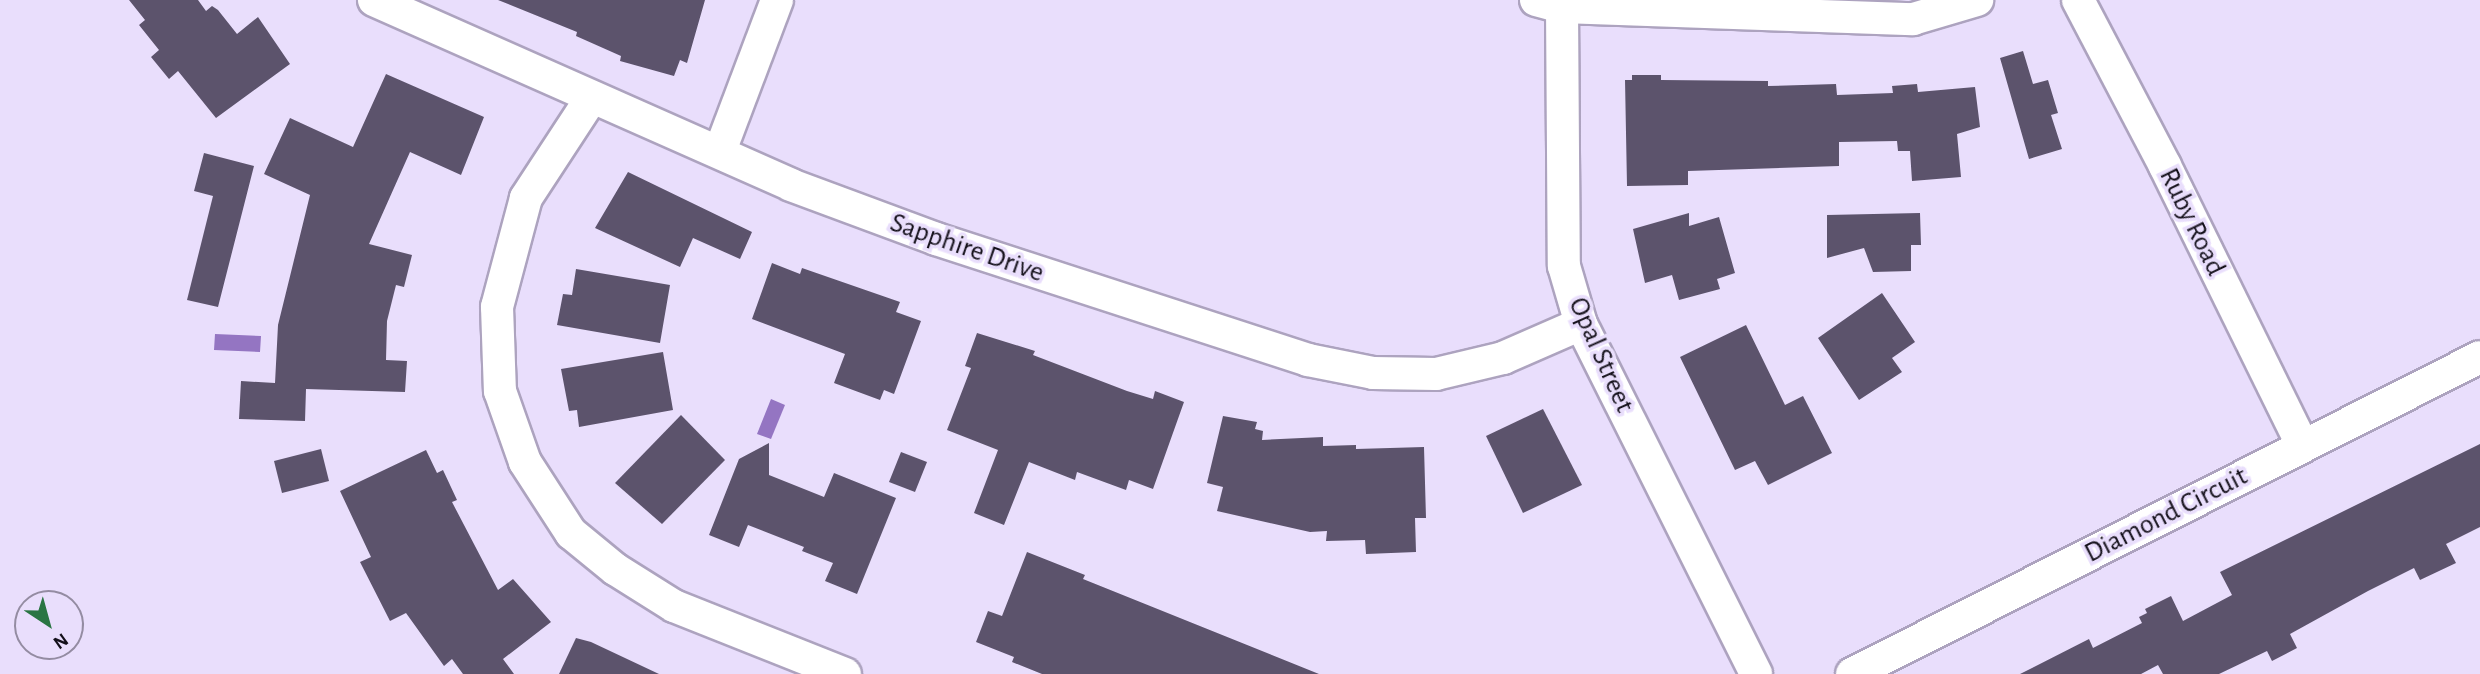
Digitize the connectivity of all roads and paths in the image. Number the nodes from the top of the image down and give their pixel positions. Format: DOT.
graph roads {
  1 [pos="374,0"];
  2 [pos="777,0"];
  3 [pos="1977,0"];
  4 [pos="2077,0"];
  5 [pos="1549,3"];
  6 [pos="592,97"];
  7 [pos="720,151"];
  8 [pos="1581,324"];
  9 [pos="2480,357"];
  10 [pos="2302,446"];
  11 [pos="845,674"];
  12 [pos="1756,674"];
  13 [pos="1852,674"];
  1 -- 6 [label="street, Sapphire Drive"];
  2 -- 7 [label="street"];
  3 -- 5 [label="street"];
  4 -- 10 [label="street, Ruby Road"];
  5 -- 8 [label="street, Opal Street"];
  6 -- 7 [label="street, Sapphire Drive"];
  6 -- 11 [label="street"];
  7 -- 8 [label="street, Sapphire Drive"];
  8 -- 12 [label="street, Opal Street"];
  9 -- 10 [label="street, Diamond Circuit"];
  10 -- 13 [label="street, Diamond Circuit"];
}
